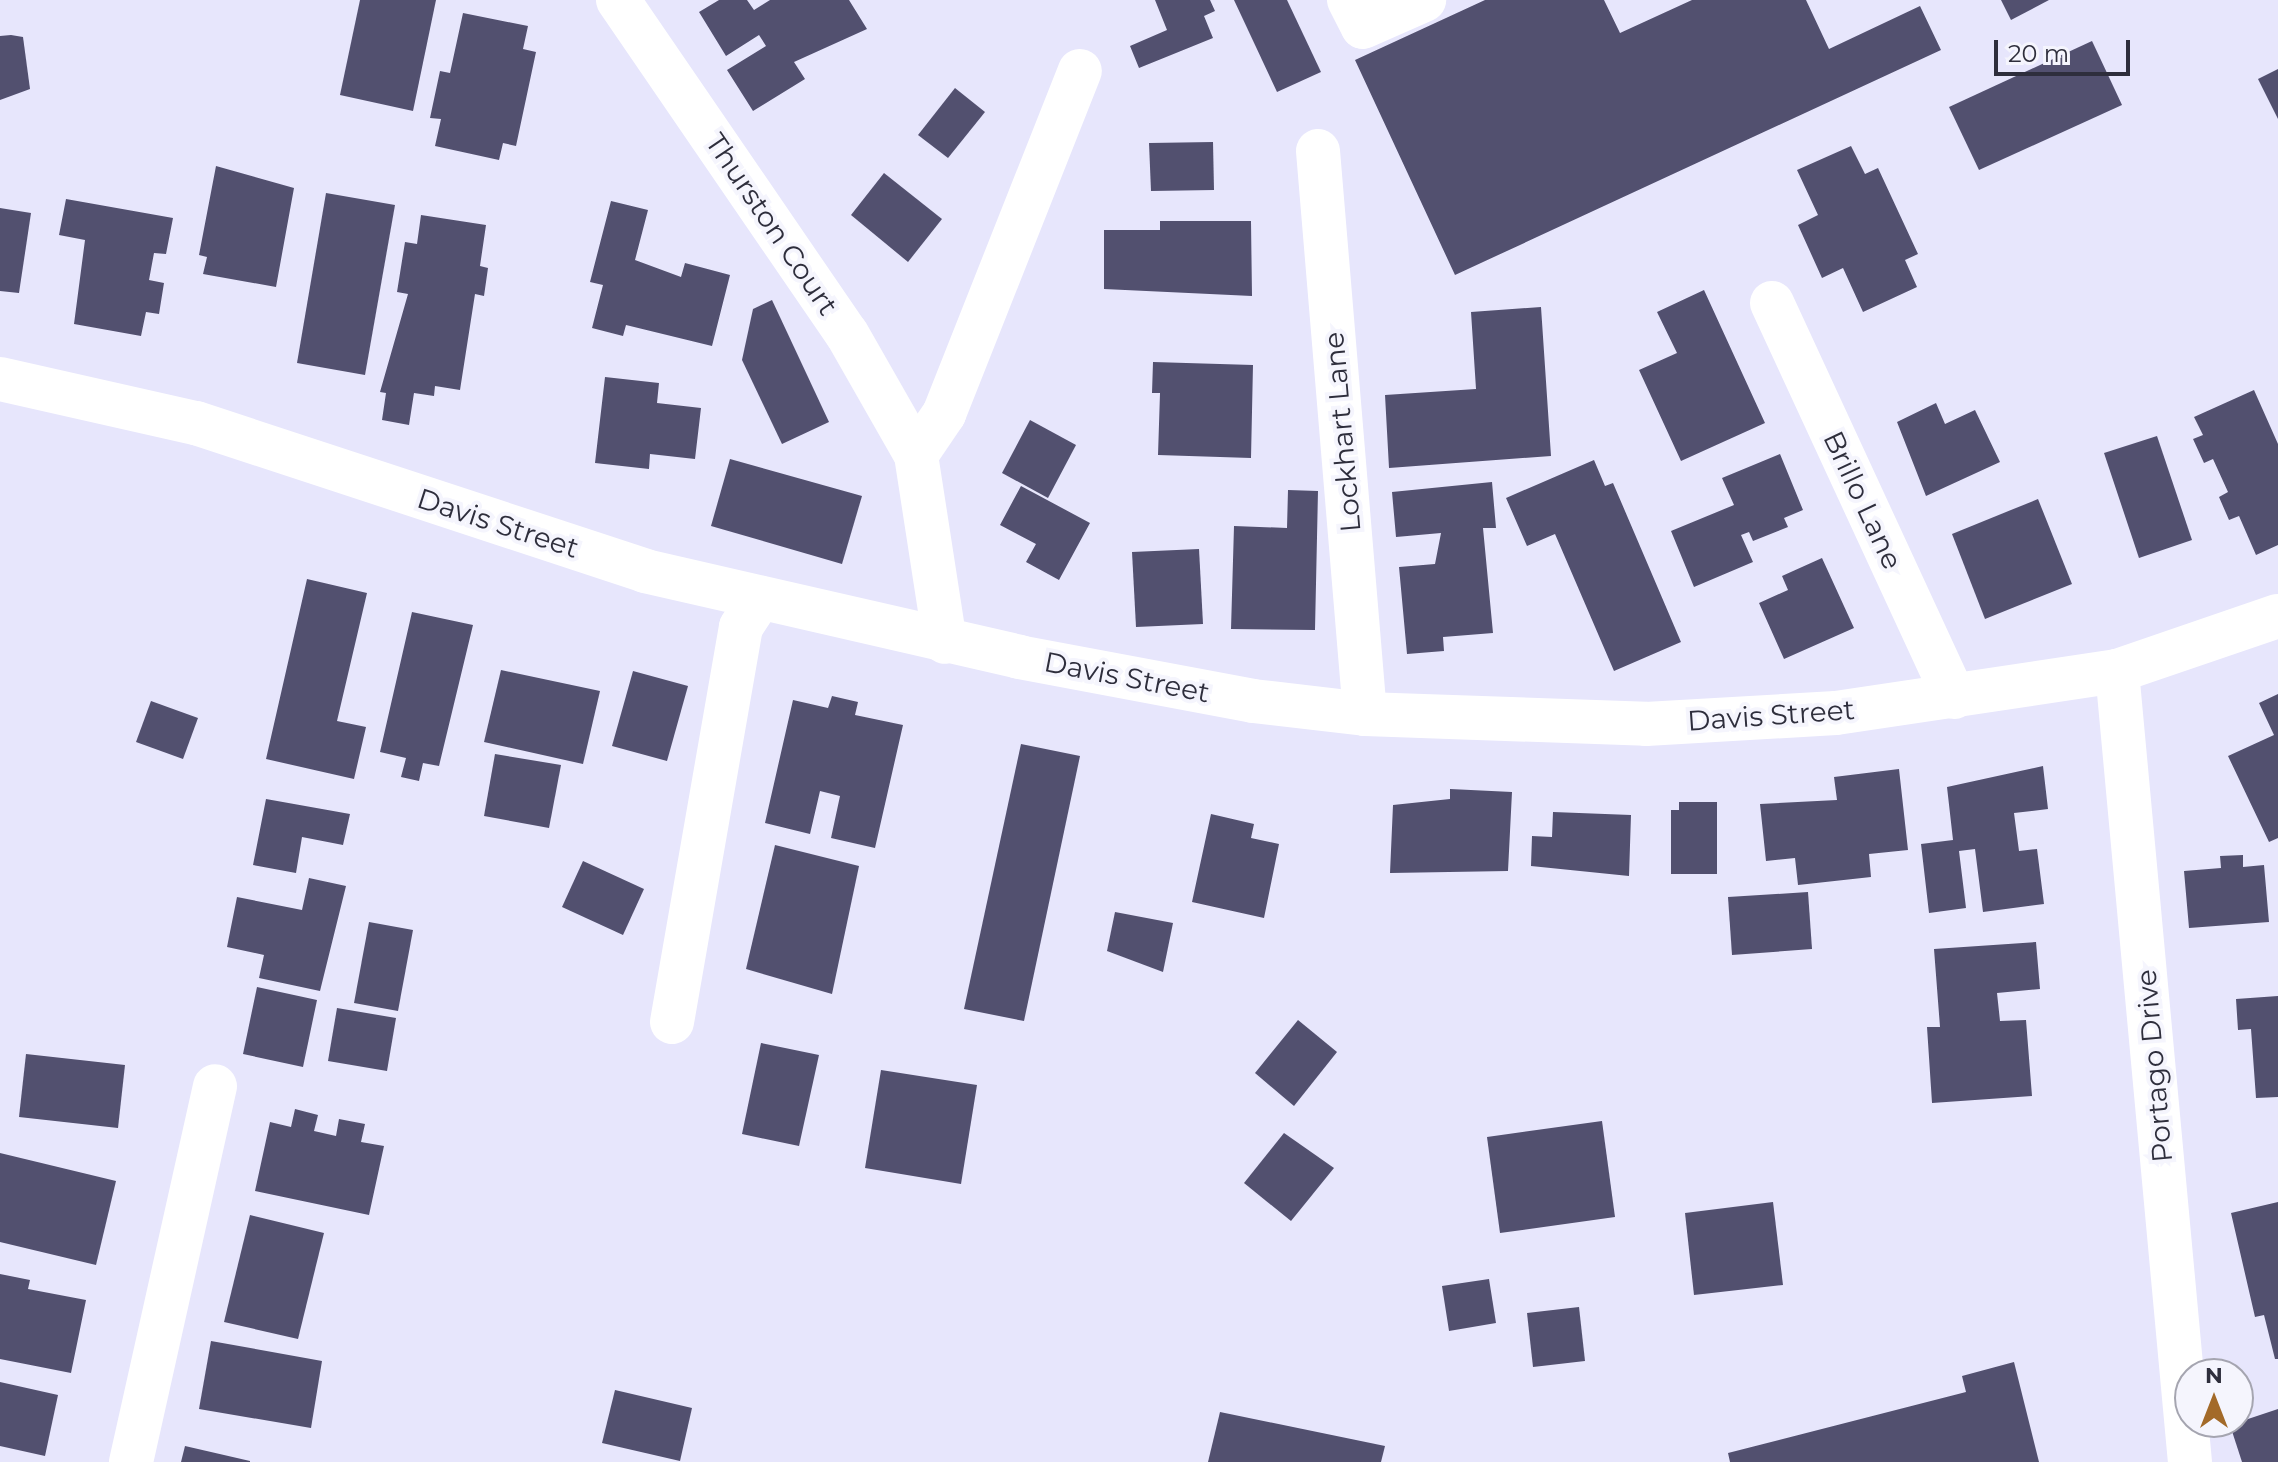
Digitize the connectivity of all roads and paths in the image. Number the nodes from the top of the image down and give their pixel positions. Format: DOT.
graph roads {
  1 [pos="618,0"];
  2 [pos="1349,0"];
  3 [pos="1424,0"];
  4 [pos="1080,71"];
  5 [pos="1318,151"];
  6 [pos="1772,303"];
  7 [pos="0,379"];
  8 [pos="916,455"];
  9 [pos="760,598"];
  10 [pos="2278,616"];
  11 [pos="945,642"];
  12 [pos="2117,671"];
  13 [pos="1954,697"];
  14 [pos="1365,714"];
  15 [pos="672,1022"];
  16 [pos="215,1086"];
  17 [pos="131,1462"];
  18 [pos="2190,1462"];
  1 -- 8 [label="street, Thurston Court"];
  2 -- 3 [label="street"];
  4 -- 8 [label="street"];
  5 -- 14 [label="street, Lockhart Lane"];
  6 -- 13 [label="street, Brillo Lane"];
  7 -- 9 [label="street, Davis Street"];
  8 -- 11 [label="street, Thurston Court"];
  9 -- 11 [label="street, Davis Street"];
  9 -- 15 [label="street"];
  10 -- 12 [label="street, Davis Street"];
  11 -- 14 [label="street, Davis Street"];
  12 -- 13 [label="street, Davis Street"];
  12 -- 18 [label="street, Portago Drive"];
  13 -- 14 [label="street, Davis Street"];
  16 -- 17 [label="street"];
}
